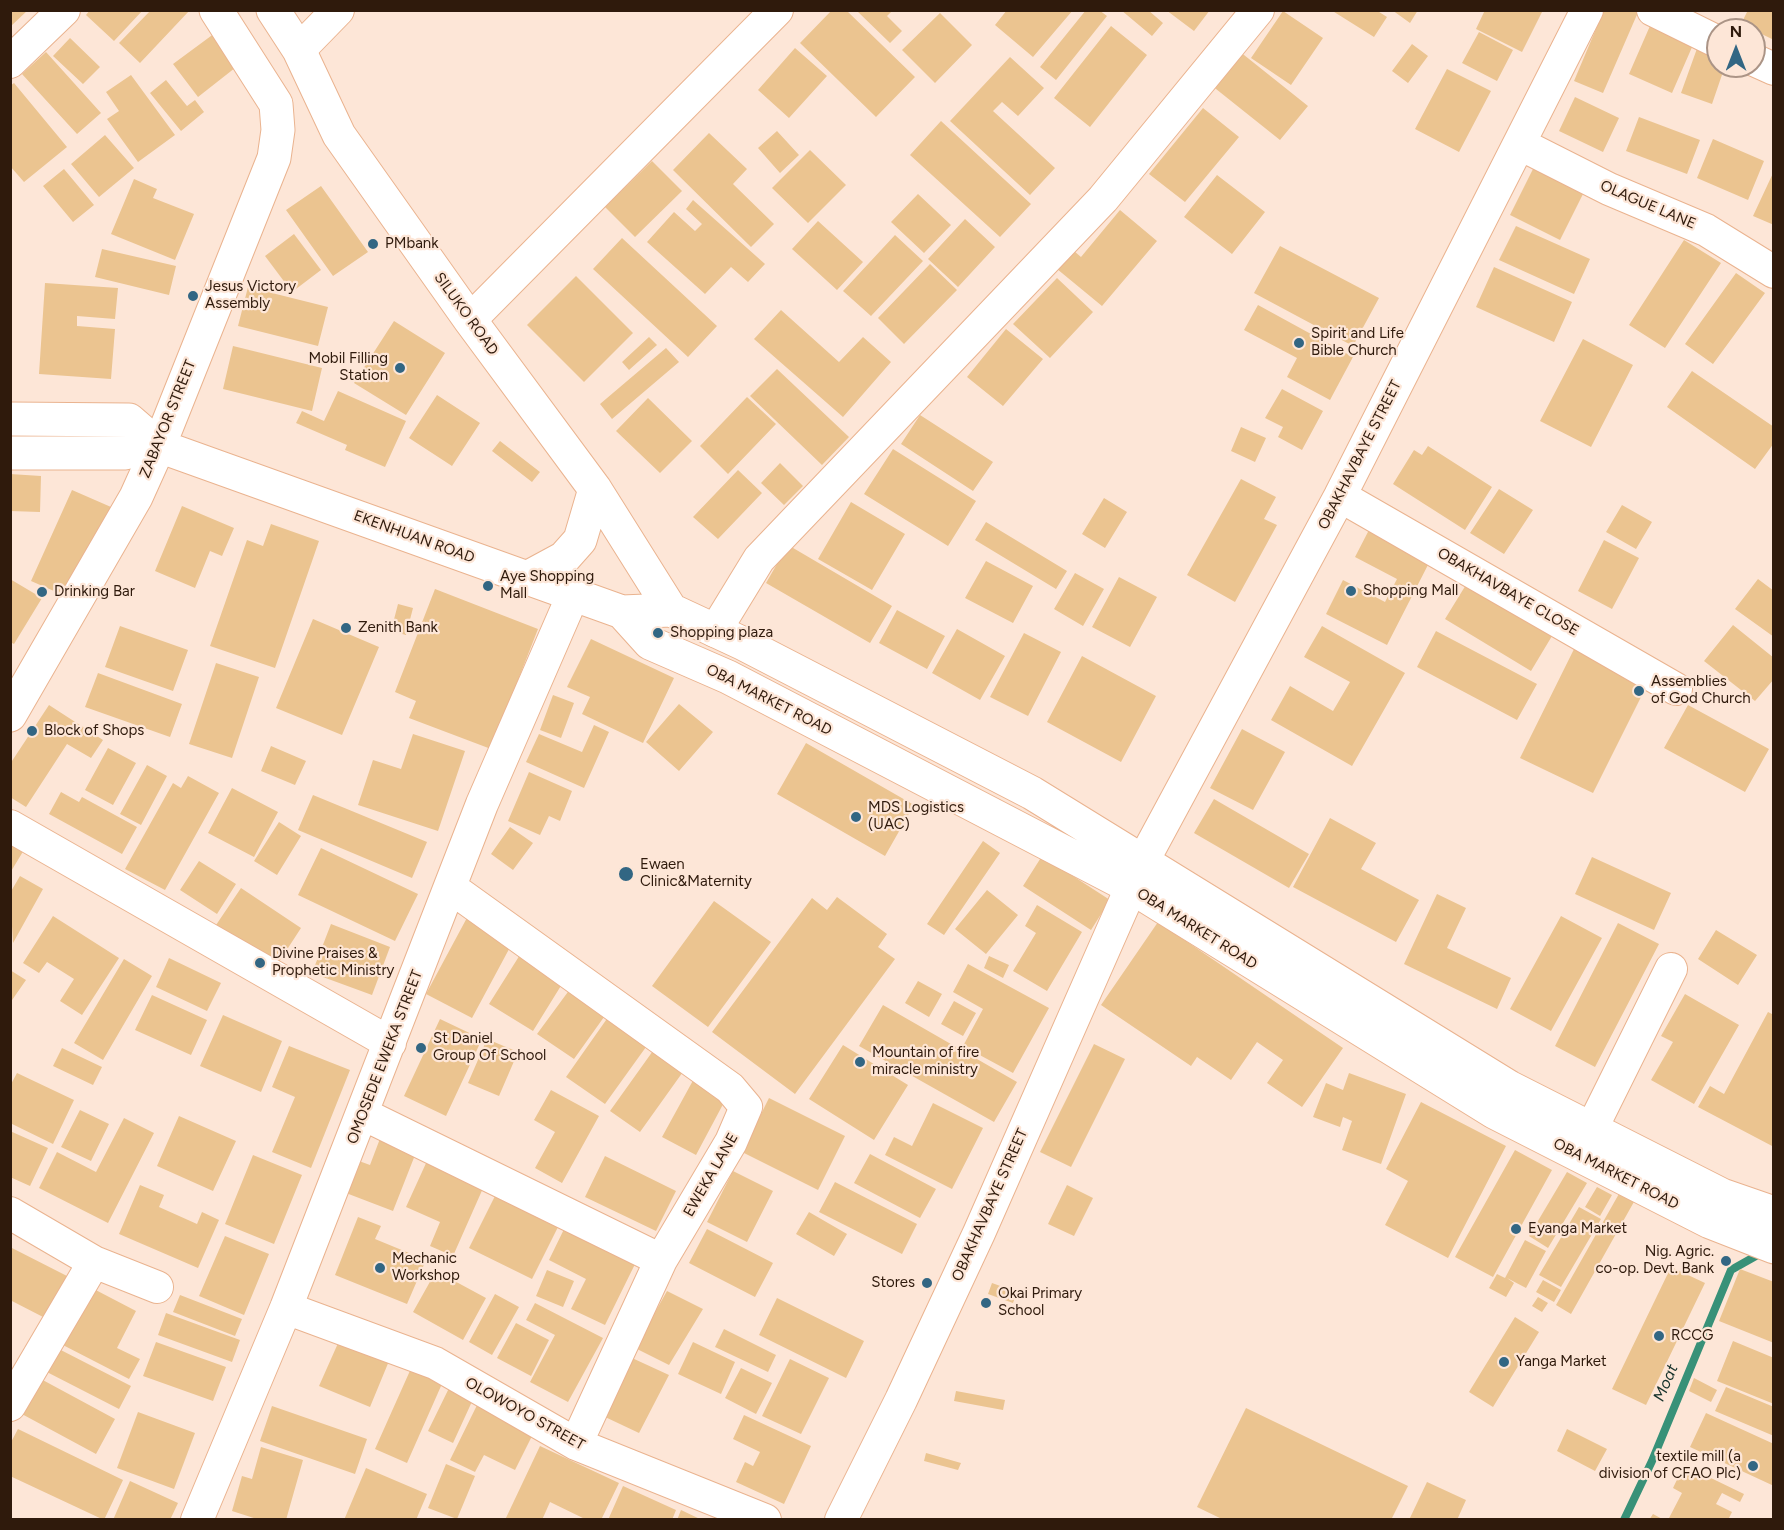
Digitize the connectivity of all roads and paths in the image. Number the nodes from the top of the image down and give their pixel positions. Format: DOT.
graph roads {
  1 [pos="64,10"];
  2 [pos="216,10"];
  3 [pos="273,10"];
  4 [pos="338,10"];
  5 [pos="777,10"];
  6 [pos="1258,10"];
  7 [pos="1653,10"];
  8 [pos="1585,11"];
  9 [pos="1706,36"];
  10 [pos="299,50"];
  11 [pos="10,62"];
  12 [pos="1520,144"];
  13 [pos="1773,272"];
  14 [pos="470,320"];
  15 [pos="10,419"];
  16 [pos="159,446"];
  17 [pos="10,453"];
  18 [pos="595,489"];
  19 [pos="1340,496"];
  20 [pos="527,578"];
  21 [pos="573,595"];
  22 [pos="671,610"];
  23 [pos="622,612"];
  24 [pos="715,631"];
  25 [pos="1677,689"];
  26 [pos="10,716"];
  27 [pos="10,826"];
  28 [pos="1137,875"];
  29 [pos="450,887"];
  30 [pos="1671,969"];
  31 [pos="390,1042"];
  32 [pos="363,1114"];
  33 [pos="1592,1130"];
  34 [pos="1773,1212"];
  35 [pos="10,1213"];
  36 [pos="1773,1247"];
  37 [pos="661,1260"];
  38 [pos="94,1262"];
  39 [pos="157,1287"];
  40 [pos="286,1308"];
  41 [pos="10,1405"];
  42 [pos="576,1444"];
  43 [pos="197,1520"];
  44 [pos="765,1520"];
  45 [pos="841,1520"];
  1 -- 11 [label="street"];
  2 -- 16 [label="main road, ZABAYOR STREET"];
  3 -- 10 [label="main road, SILUKO ROAD"];
  4 -- 10 [label="street"];
  5 -- 14 [label="street"];
  6 -- 24 [label="street"];
  7 -- 9 [label="street"];
  8 -- 12 [label="street, OBAKHAVBAYE STREET"];
  10 -- 14 [label="main road, SILUKO ROAD"];
  12 -- 13 [label="street, OLAGUE LANE"];
  12 -- 19 [label="street, OBAKHAVBAYE STREET"];
  14 -- 18 [label="main road, SILUKO ROAD"];
  15 -- 16 [label="main road, EKENHUAN ROAD"];
  16 -- 17 [label="main road"];
  16 -- 20 [label="main road, EKENHUAN ROAD"];
  16 -- 26 [label="main road, ZABAYOR STREET"];
  18 -- 20 [label="main road"];
  18 -- 22 [label="main road, SILUKO ROAD"];
  19 -- 25 [label="street, OBAKHAVBAYE CLOSE"];
  19 -- 28 [label="street, OBAKHAVBAYE STREET"];
  20 -- 21 [label="main road, EKENHUAN ROAD"];
  21 -- 23 [label="main road, EKENHUAN ROAD"];
  21 -- 29 [label="street, OMOSEDE EWEKA STREET"];
  22 -- 23 [label="main road, EKENHUAN ROAD"];
  22 -- 24 [label="main road, OBA MARKET ROAD"];
  23 -- 28 [label="main road, OBA MARKET ROAD"];
  24 -- 28 [label="main road, OBA MARKET ROAD"];
  27 -- 31 [label="street"];
  28 -- 33 [label="main road, OBA MARKET ROAD"];
  28 -- 36 [label="main road, OBA MARKET ROAD"];
  28 -- 45 [label="street, OBAKHAVBAYE STREET"];
  29 -- 31 [label="street, OMOSEDE EWEKA STREET"];
  29 -- 37 [label="street, EWEKA LANE"];
  30 -- 33 [label="street"];
  31 -- 32 [label="street, OMOSEDE EWEKA STREET"];
  32 -- 37 [label="street"];
  32 -- 40 [label="street, OMOSEDE EWEKA STREET"];
  33 -- 34 [label="main road, OBA MARKET ROAD"];
  35 -- 38 [label="street"];
  37 -- 42 [label="street, EWEKA LANE"];
  38 -- 39 [label="street"];
  38 -- 41 [label="street"];
  40 -- 42 [label="street, OLOWOYO STREET"];
  40 -- 43 [label="street, OMOSEDE EWEKA STREET"];
  42 -- 44 [label="street, OLOWOYO STREET"];
}
